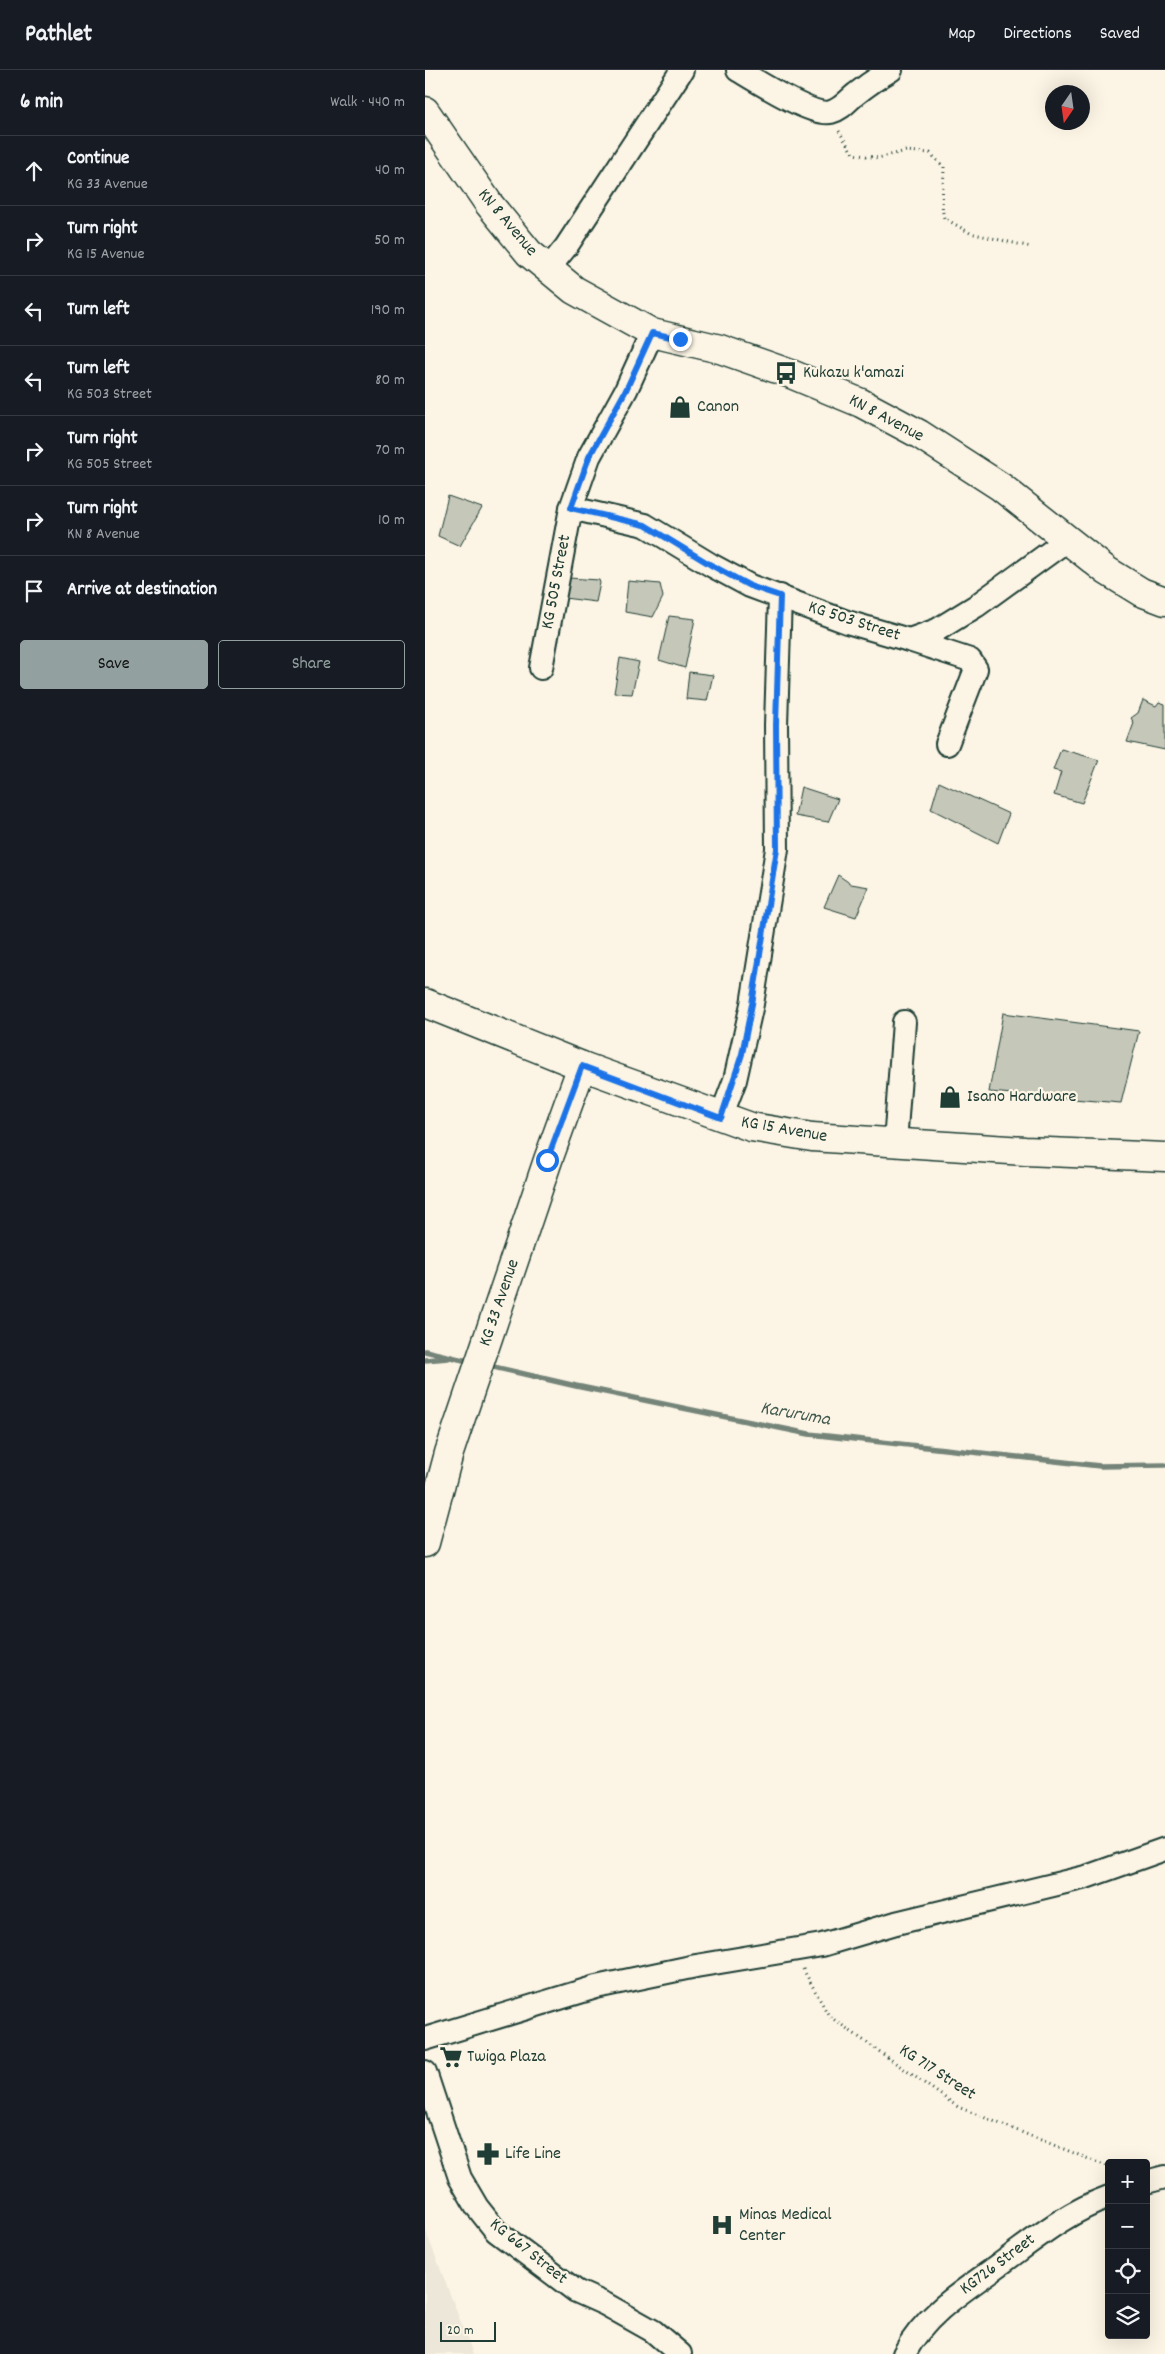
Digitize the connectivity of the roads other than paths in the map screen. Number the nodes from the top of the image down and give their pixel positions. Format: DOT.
graph roads {
  1 [pos="682,70"];
  2 [pos="738,70"];
  3 [pos="891,70"];
  4 [pos="425,111"];
  5 [pos="548,269"];
  6 [pos="652,333"];
  7 [pos="571,508"];
  8 [pos="1067,540"];
  9 [pos="780,596"];
  10 [pos="1165,601"];
  11 [pos="909,640"];
  12 [pos="541,668"];
  13 [pos="947,744"];
  14 [pos="425,1003"];
  15 [pos="905,1022"];
  16 [pos="582,1066"];
  17 [pos="721,1118"];
  18 [pos="895,1143"];
  19 [pos="1165,1157"];
  20 [pos="425,1543"];
  21 [pos="1165,1850"];
  22 [pos="425,2039"];
  23 [pos="425,2072"];
  24 [pos="1165,2177"];
  25 [pos="1150,2181"];
  26 [pos="1105,2199"];
  27 [pos="679,2354"];
  28 [pos="904,2354"];
  1 -- 5 [label="street"];
  2 -- 3 [label="street"];
  4 -- 5 [label="main road, KN 8 Avenue"];
  5 -- 6 [label="main road, KN 8 Avenue"];
  6 -- 7 [label="street, KG 505 Street"];
  6 -- 8 [label="main road, KN 8 Avenue"];
  7 -- 9 [label="street, KG 503 Street"];
  7 -- 12 [label="street, KG 505 Street"];
  8 -- 10 [label="main road, KN 8 Avenue"];
  8 -- 11 [label="street, KG 503 Street"];
  9 -- 11 [label="street, KG 503 Street"];
  9 -- 17 [label="street"];
  11 -- 13 [label="street"];
  14 -- 16 [label="main road, KG 15 Avenue"];
  15 -- 18 [label="street"];
  16 -- 17 [label="main road, KG 15 Avenue"];
  16 -- 20 [label="main road, KG 33 Avenue"];
  17 -- 18 [label="main road, KG 15 Avenue"];
  18 -- 19 [label="main road, KG 15 Avenue"];
  21 -- 22 [label="street"];
  23 -- 27 [label="street, KG 667 Street"];
  24 -- 25 [label="street"];
  26 -- 28 [label="street, KG726 Street"];
}
